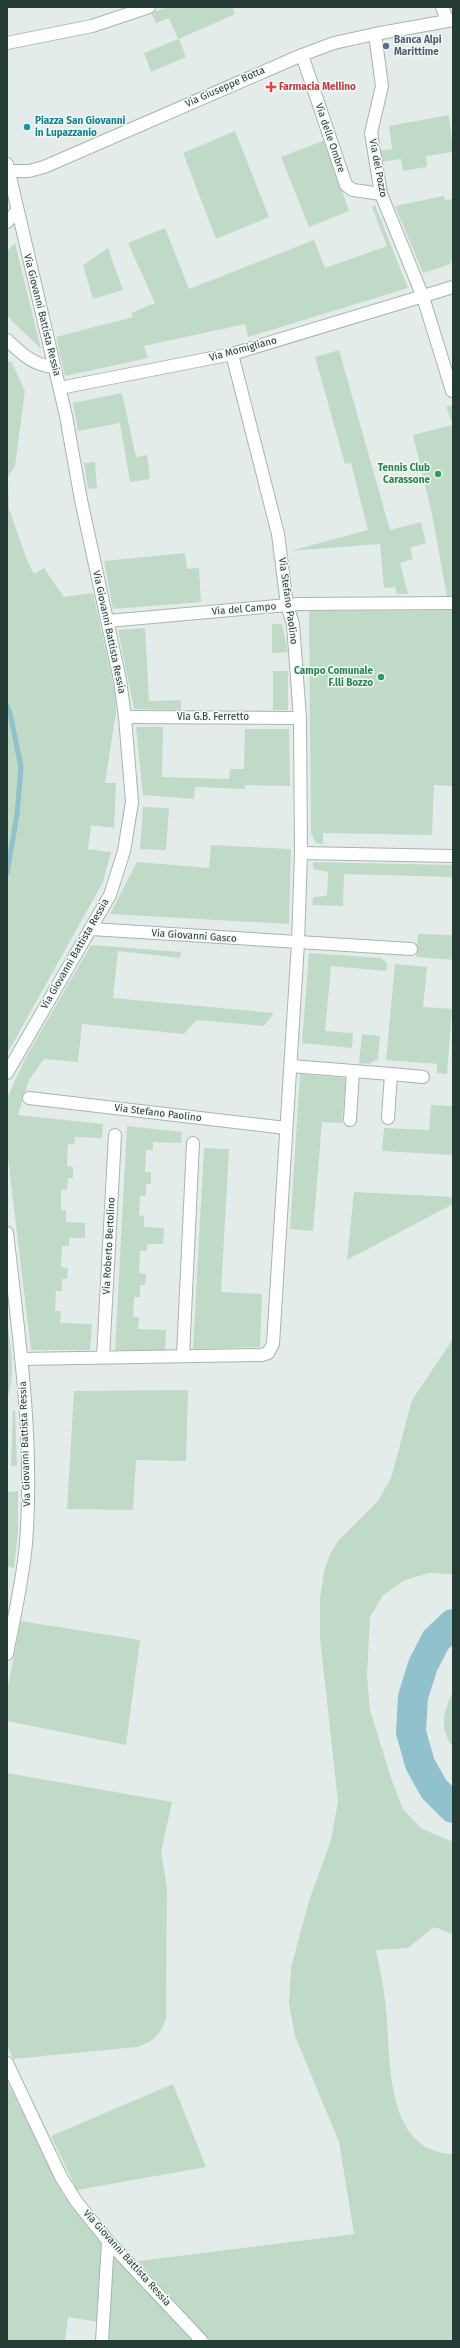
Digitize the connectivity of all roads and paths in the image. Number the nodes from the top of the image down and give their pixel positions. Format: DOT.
graph roads {
  1 [pos="149,7"];
  2 [pos="442,7"];
  3 [pos="450,20"];
  4 [pos="375,34"];
  5 [pos="7,43"];
  6 [pos="302,55"];
  7 [pos="8,167"];
  8 [pos="381,194"];
  9 [pos="17,211"];
  10 [pos="7,222"];
  11 [pos="453,287"];
  12 [pos="422,297"];
  13 [pos="7,340"];
  14 [pos="232,354"];
  15 [pos="55,367"];
  16 [pos="60,388"];
  17 [pos="452,391"];
  18 [pos="453,603"];
  19 [pos="287,605"];
  20 [pos="108,621"];
  21 [pos="125,717"];
  22 [pos="300,718"];
  23 [pos="301,853"];
  24 [pos="453,856"];
  25 [pos="90,929"];
  26 [pos="298,944"];
  27 [pos="411,949"];
  28 [pos="291,1066"];
  29 [pos="353,1071"];
  30 [pos="7,1073"];
  31 [pos="391,1074"];
  32 [pos="423,1077"];
  33 [pos="29,1098"];
  34 [pos="388,1118"];
  35 [pos="350,1120"];
  36 [pos="286,1128"];
  37 [pos="115,1135"];
  38 [pos="193,1143"];
  39 [pos="7,1233"];
  40 [pos="183,1356"];
  41 [pos="103,1358"];
  42 [pos="21,1359"];
  43 [pos="7,1654"];
  44 [pos="7,2063"];
  45 [pos="108,2240"];
  46 [pos="102,2341"];
  47 [pos="202,2341"];
  1 -- 5 [label="street"];
  2 -- 3 [label="street"];
  3 -- 4 [label="street, Via Giuseppe Botta"];
  4 -- 6 [label="street, Via Giuseppe Botta"];
  4 -- 8 [label="street, Via del Pozzo"];
  6 -- 7 [label="street, Via Giuseppe Botta"];
  6 -- 8 [label="street, Via delle Ombre"];
  7 -- 9 [label="street, Via Giovanni Battista Ressia"];
  8 -- 12 [label="street, Via del Pozzo"];
  9 -- 10 [label="street"];
  9 -- 15 [label="street, Via Giovanni Battista Ressia"];
  11 -- 12 [label="street, Via Momigliano"];
  12 -- 14 [label="street, Via Momigliano"];
  12 -- 17 [label="street"];
  13 -- 15 [label="street"];
  14 -- 16 [label="street, Via Momigliano"];
  14 -- 19 [label="street, Via Stefano Paolino"];
  15 -- 16 [label="street, Via Giovanni Battista Ressia"];
  16 -- 20 [label="street, Via Giovanni Battista Ressia"];
  18 -- 19 [label="street, Via del Campo"];
  19 -- 20 [label="street, Via del Campo"];
  19 -- 22 [label="street, Via Stefano Paolino"];
  20 -- 21 [label="street, Via Giovanni Battista Ressia"];
  21 -- 22 [label="street, Via G.B. Ferretto"];
  21 -- 25 [label="street, Via Giovanni Battista Ressia"];
  22 -- 23 [label="street, Via Stefano Paolino"];
  23 -- 24 [label="street"];
  23 -- 26 [label="street, Via Stefano Paolino"];
  25 -- 26 [label="street, Via Giovanni Gasco"];
  25 -- 30 [label="street, Via Giovanni Battista Ressia"];
  26 -- 27 [label="street"];
  26 -- 28 [label="street, Via Stefano Paolino"];
  28 -- 29 [label="street"];
  28 -- 36 [label="street, Via Stefano Paolino"];
  29 -- 31 [label="street"];
  29 -- 35 [label="street"];
  31 -- 32 [label="street"];
  31 -- 34 [label="street"];
  33 -- 36 [label="street, Via Stefano Paolino"];
  36 -- 40 [label="street, Via Stefano Paolino"];
  37 -- 41 [label="street, Via Roberto Bertolino"];
  38 -- 40 [label="street"];
  39 -- 42 [label="street, Via Giovanni Battista Ressia"];
  40 -- 41 [label="street"];
  41 -- 42 [label="street"];
  42 -- 43 [label="street, Via Giovanni Battista Ressia"];
  44 -- 45 [label="street, Via Giovanni Battista Ressia"];
  45 -- 46 [label="street"];
  45 -- 47 [label="street, Via Giovanni Battista Ressia"];
}
